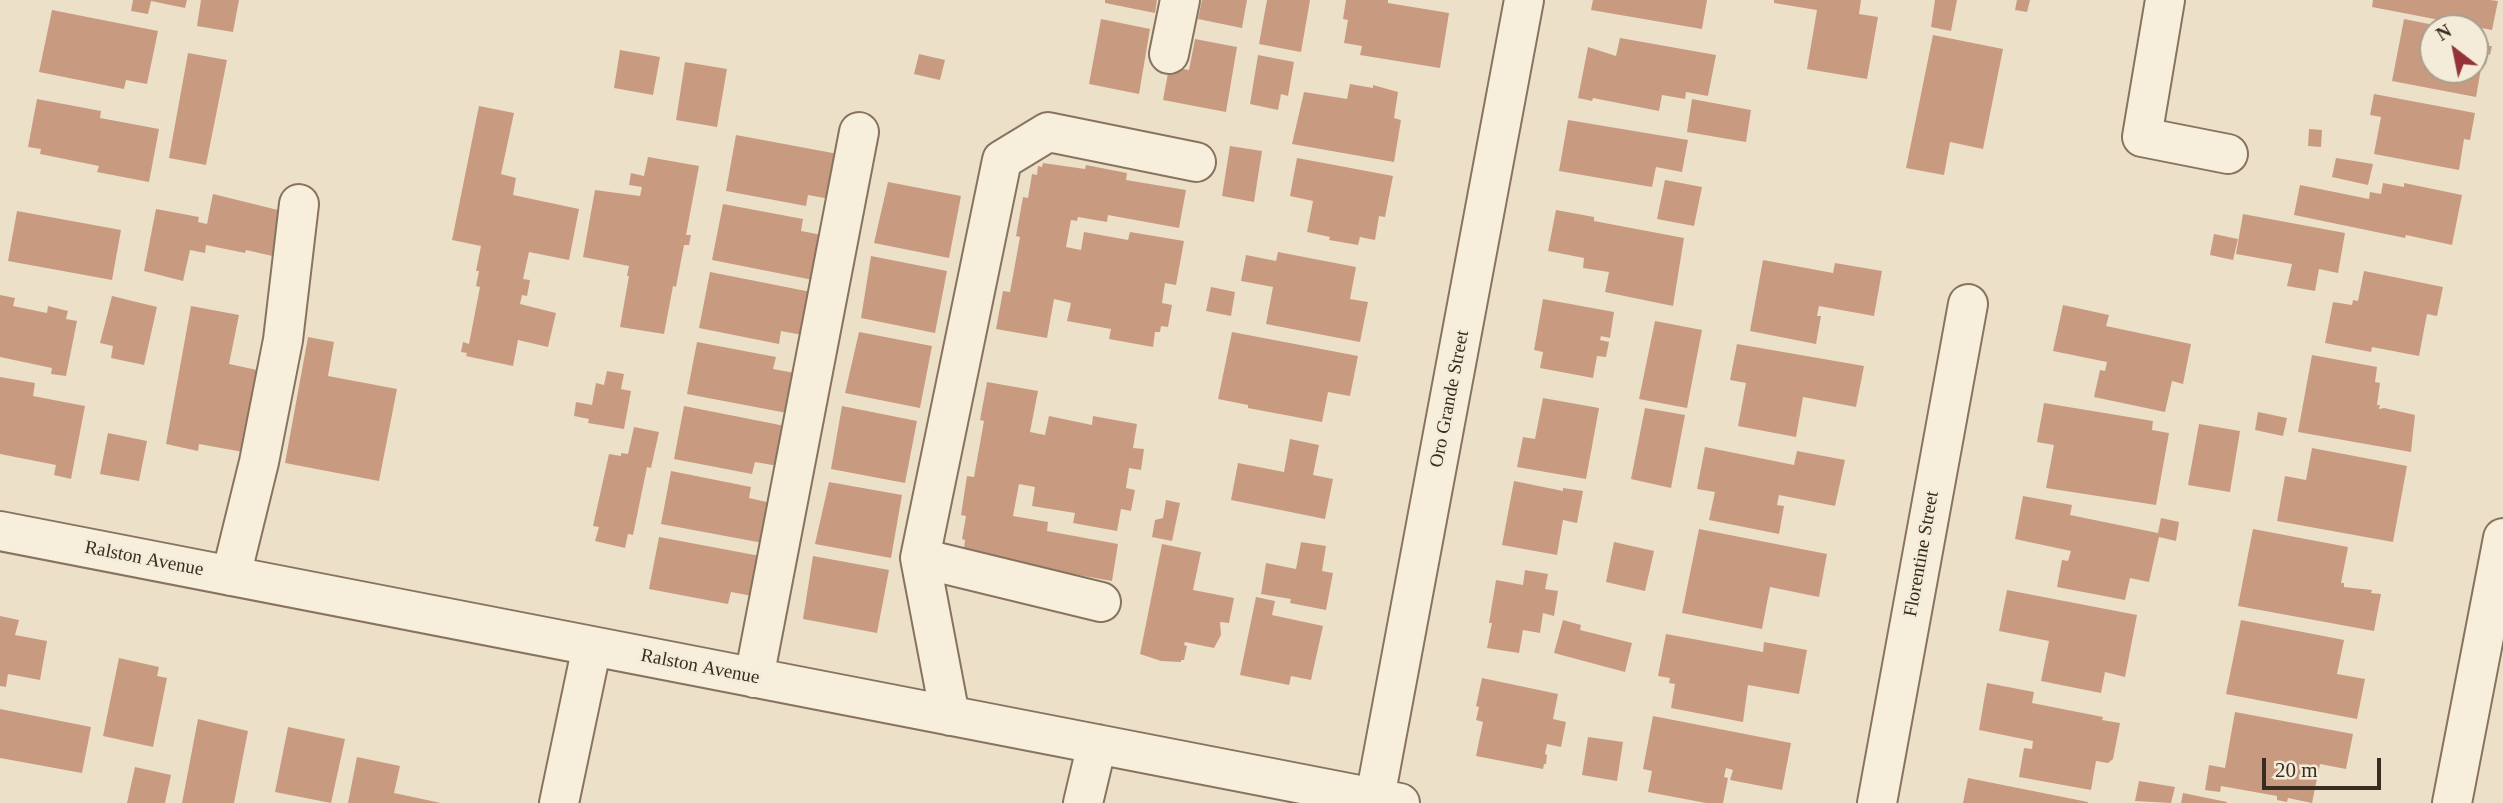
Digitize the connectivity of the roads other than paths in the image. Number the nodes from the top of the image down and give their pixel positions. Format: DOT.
graph roads {
  1 [pos="1180,0"];
  2 [pos="1524,0"];
  3 [pos="2165,0"];
  4 [pos="1169,54"];
  5 [pos="859,132"];
  6 [pos="2228,154"];
  7 [pos="1196,162"];
  8 [pos="299,204"];
  9 [pos="1968,304"];
  10 [pos="0,531"];
  11 [pos="2503,538"];
  12 [pos="920,558"];
  13 [pos="231,576"];
  14 [pos="1101,602"];
  15 [pos="592,646"];
  16 [pos="754,678"];
  17 [pos="950,716"];
  18 [pos="1097,744"];
  19 [pos="1383,801"];
  20 [pos="559,803"];
  21 [pos="1083,803"];
  22 [pos="1877,803"];
  23 [pos="2452,803"];
  1 -- 4 [label="street"];
  2 -- 19 [label="street, Oro Grande Street"];
  3 -- 6 [label="street"];
  5 -- 16 [label="street"];
  7 -- 12 [label="street"];
  8 -- 13 [label="street"];
  9 -- 22 [label="street, Florentine Street"];
  10 -- 13 [label="street, Ralston Avenue"];
  11 -- 23 [label="street"];
  12 -- 14 [label="street"];
  12 -- 17 [label="street"];
  13 -- 15 [label="street, Ralston Avenue"];
  15 -- 16 [label="street, Ralston Avenue"];
  15 -- 20 [label="street"];
  16 -- 17 [label="street, Ralston Avenue"];
  17 -- 18 [label="street, Ralston Avenue"];
  18 -- 19 [label="street, Ralston Avenue"];
  18 -- 21 [label="street"];
}
